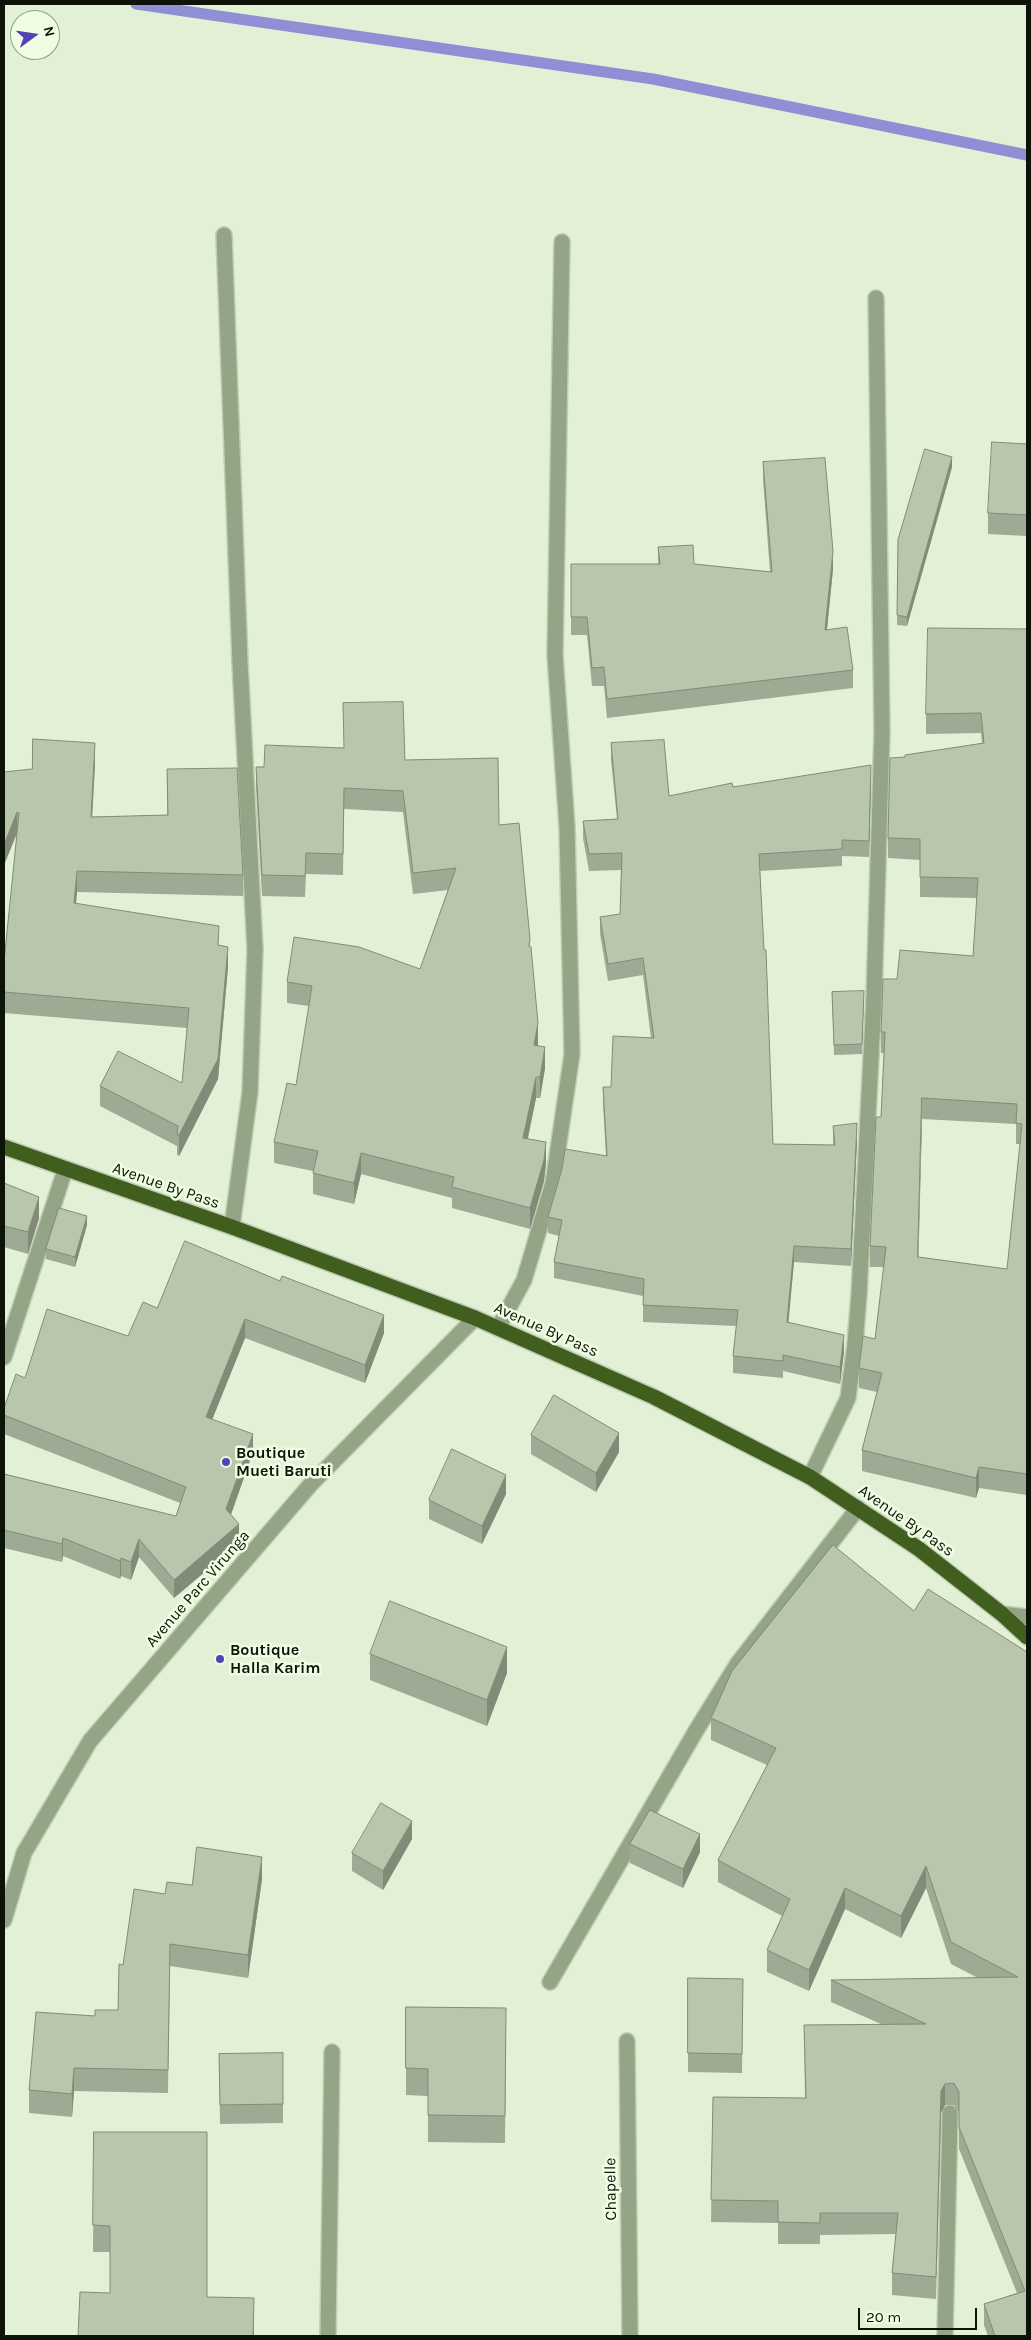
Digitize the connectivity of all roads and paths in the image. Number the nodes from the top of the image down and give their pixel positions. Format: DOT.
graph roads {
  1 [pos="224,235"];
  2 [pos="562,242"];
  3 [pos="876,298"];
  4 [pos="4,1147"];
  5 [pos="65,1170"];
  6 [pos="232,1227"];
  7 [pos="475,1318"];
  8 [pos="498,1328"];
  9 [pos="4,1357"];
  10 [pos="810,1477"];
  11 [pos="858,1508"];
  12 [pos="1002,1614"];
  13 [pos="1027,1617"];
  14 [pos="1027,1637"];
  15 [pos="4,1920"];
  16 [pos="550,1982"];
  17 [pos="627,2042"];
  18 [pos="332,2052"];
  19 [pos="950,2113"];
  20 [pos="328,2336"];
  21 [pos="630,2336"];
  22 [pos="945,2336"];
  1 -- 6 [label="street"];
  2 -- 8 [label="street"];
  3 -- 10 [label="street"];
  4 -- 5 [label="highway, Avenue By Pass"];
  5 -- 6 [label="highway, Avenue By Pass"];
  5 -- 9 [label="street"];
  6 -- 7 [label="highway, Avenue By Pass"];
  7 -- 8 [label="highway, Avenue By Pass"];
  7 -- 15 [label="street, Avenue Parc Virunga"];
  8 -- 10 [label="highway, Avenue By Pass"];
  10 -- 11 [label="highway, Avenue By Pass"];
  11 -- 12 [label="highway, Avenue By Pass"];
  11 -- 16 [label="street"];
  12 -- 13 [label="street"];
  12 -- 14 [label="highway, Avenue By Pass"];
  17 -- 21 [label="street, Chapelle"];
  18 -- 20 [label="street"];
  19 -- 22 [label="street"];
}
